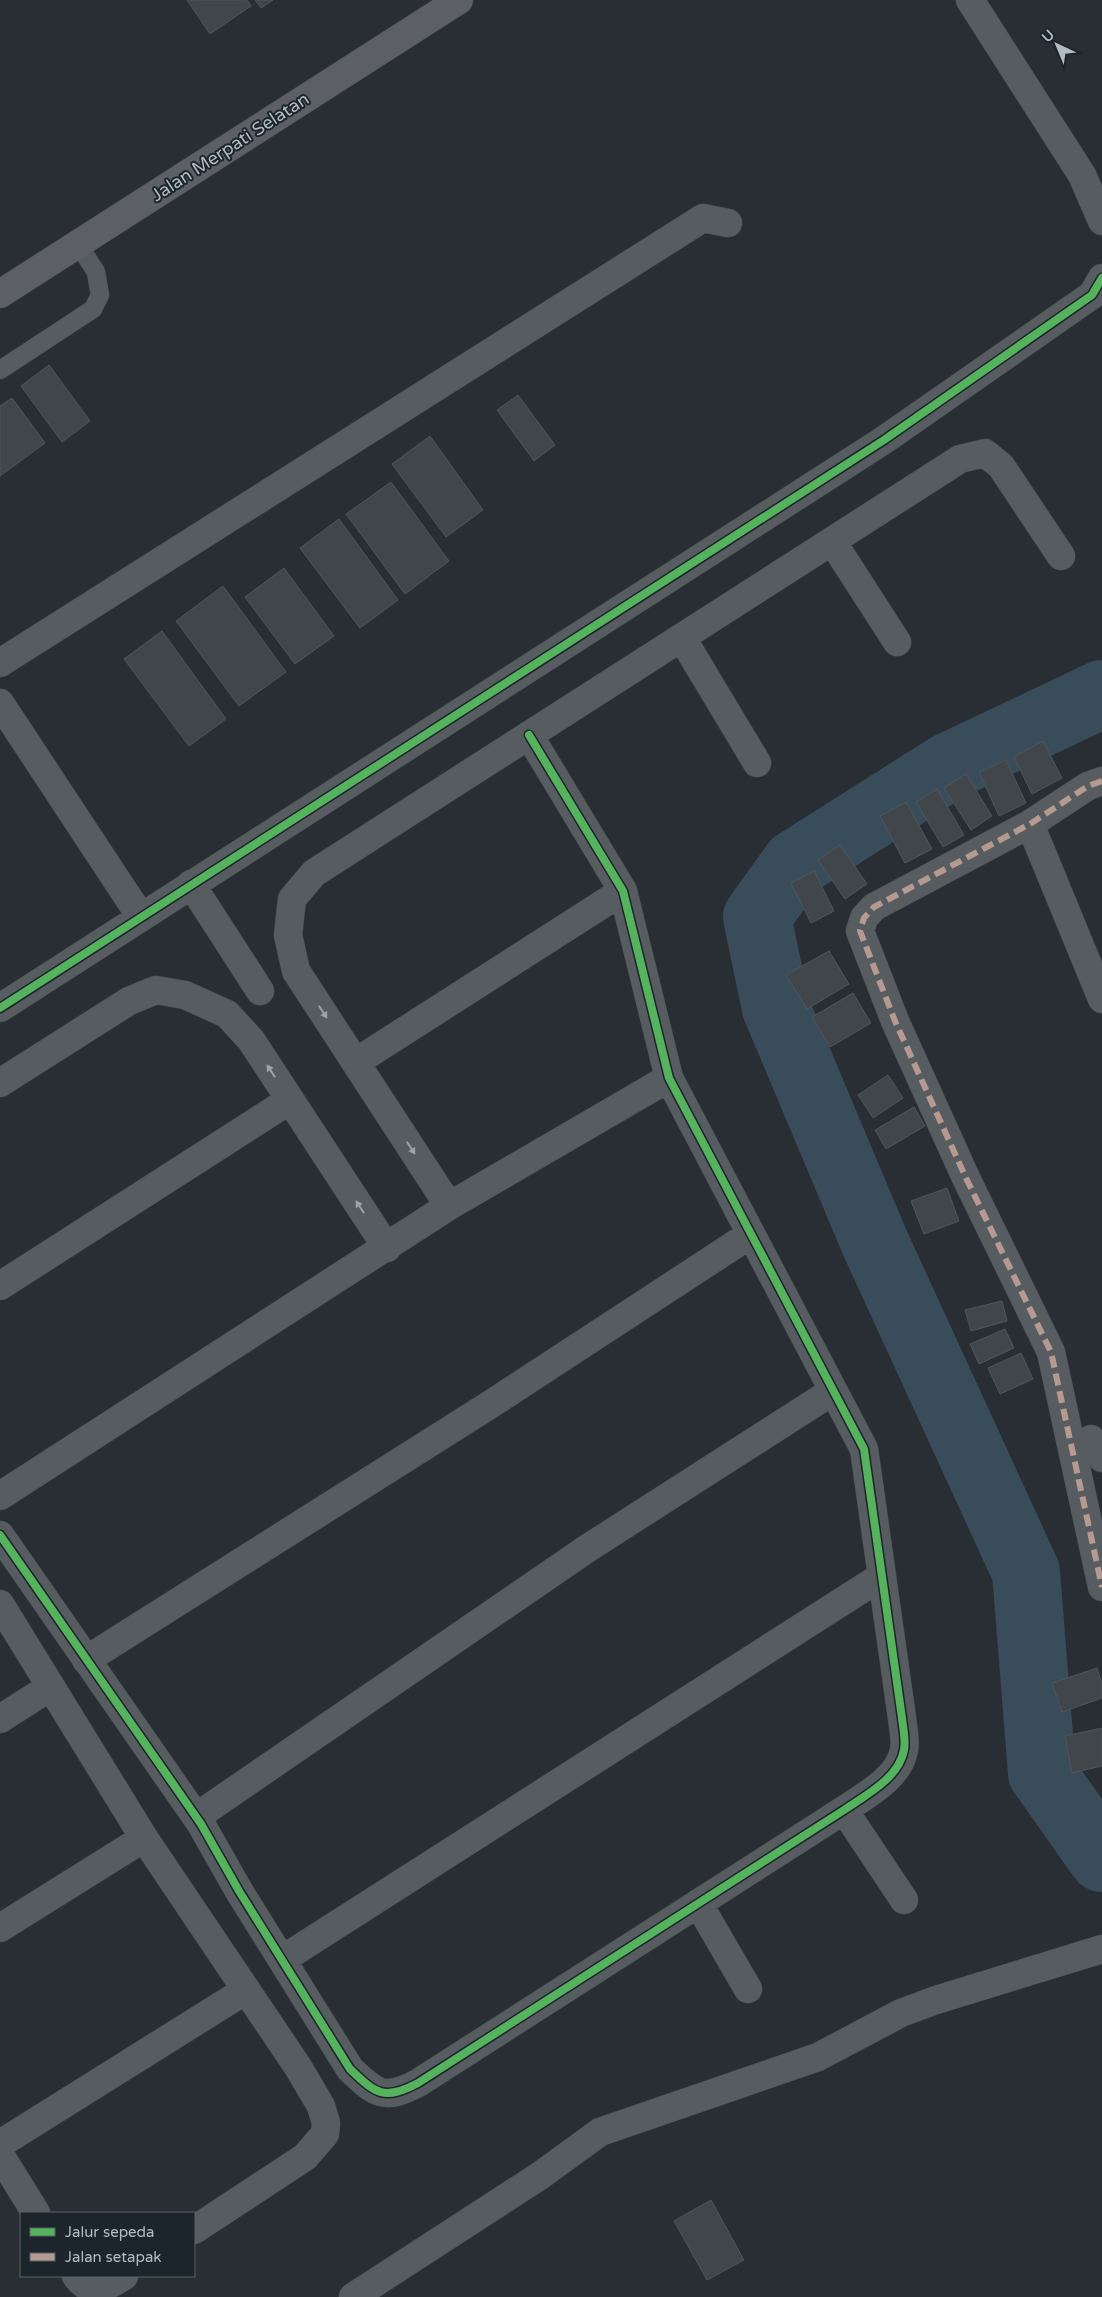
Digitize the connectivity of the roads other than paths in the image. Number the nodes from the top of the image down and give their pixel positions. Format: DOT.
graph roads {
  1 [pos="459,0"];
  2 [pos="970,0"];
  3 [pos="1102,220"];
  4 [pos="728,223"];
  5 [pos="78,244"];
  6 [pos="1102,278"];
  7 [pos="0,294"];
  8 [pos="0,370"];
  9 [pos="832,541"];
  10 [pos="1061,556"];
  11 [pos="682,638"];
  12 [pos="897,642"];
  13 [pos="0,663"];
  14 [pos="0,704"];
  15 [pos="529,735"];
  16 [pos="757,763"];
  17 [pos="1102,781"];
  18 [pos="1030,824"];
  19 [pos="191,884"];
  20 [pos="623,891"];
  21 [pos="141,917"];
  22 [pos="296,971"];
  23 [pos="260,992"];
  24 [pos="1102,999"];
  25 [pos="0,1008"];
  26 [pos="227,1014"];
  27 [pos="356,1062"];
  28 [pos="669,1078"];
  29 [pos="0,1083"];
  30 [pos="290,1100"];
  31 [pos="449,1206"];
  32 [pos="751,1234"];
  33 [pos="387,1248"];
  34 [pos="0,1286"];
  35 [pos="834,1392"];
  36 [pos="0,1496"];
  37 [pos="0,1535"];
  38 [pos="882,1576"];
  39 [pos="1102,1586"];
  40 [pos="0,1604"];
  41 [pos="86,1660"];
  42 [pos="50,1687"];
  43 [pos="0,1719"];
  44 [pos="844,1810"];
  45 [pos="196,1817"];
  46 [pos="144,1838"];
  47 [pos="904,1900"];
  48 [pos="698,1903"];
  49 [pos="0,1928"];
  50 [pos="1102,1949"];
  51 [pos="283,1959"];
  52 [pos="748,1989"];
  53 [pos="246,1990"];
  54 [pos="0,2144"];
  55 [pos="0,2155"];
  56 [pos="35,2212"];
  57 [pos="195,2229"];
  58 [pos="77,2277"];
  59 [pos="122,2277"];
  60 [pos="353,2297"];
  1 -- 5 [label="street, Jalan Merpati Selatan"];
  2 -- 3 [label="street"];
  4 -- 13 [label="street"];
  5 -- 7 [label="street, Jalan Merpati Selatan"];
  5 -- 8 [label="lane"];
  6 -- 19 [label="street"];
  9 -- 10 [label="street"];
  9 -- 11 [label="street"];
  9 -- 12 [label="street"];
  11 -- 15 [label="street"];
  11 -- 16 [label="street"];
  14 -- 21 [label="street"];
  15 -- 20 [label="street"];
  15 -- 22 [label="street"];
  17 -- 18 [label="street"];
  18 -- 24 [label="street"];
  18 -- 39 [label="street"];
  19 -- 21 [label="street"];
  19 -- 23 [label="street"];
  20 -- 27 [label="street"];
  20 -- 28 [label="street"];
  21 -- 25 [label="street"];
  22 -- 23 [label="street"];
  22 -- 27 [label="street, one-way"];
  23 -- 26 [label="street"];
  26 -- 29 [label="street"];
  30 -- 26 [label="street, one-way"];
  27 -- 31 [label="street, one-way"];
  28 -- 31 [label="street"];
  28 -- 32 [label="street"];
  33 -- 30 [label="street, one-way"];
  30 -- 34 [label="street"];
  31 -- 33 [label="street"];
  32 -- 35 [label="street"];
  32 -- 41 [label="street"];
  33 -- 36 [label="street"];
  35 -- 38 [label="street"];
  35 -- 45 [label="street"];
  37 -- 41 [label="street"];
  38 -- 44 [label="street"];
  38 -- 51 [label="street"];
  40 -- 42 [label="street"];
  41 -- 45 [label="street"];
  42 -- 43 [label="street"];
  42 -- 46 [label="street"];
  44 -- 47 [label="street"];
  44 -- 48 [label="street"];
  45 -- 51 [label="street"];
  46 -- 49 [label="street"];
  46 -- 53 [label="street"];
  48 -- 51 [label="street"];
  48 -- 52 [label="street"];
  50 -- 60 [label="street"];
  53 -- 54 [label="street"];
  53 -- 57 [label="street"];
  55 -- 56 [label="street"];
  58 -- 59 [label="street"];
}
